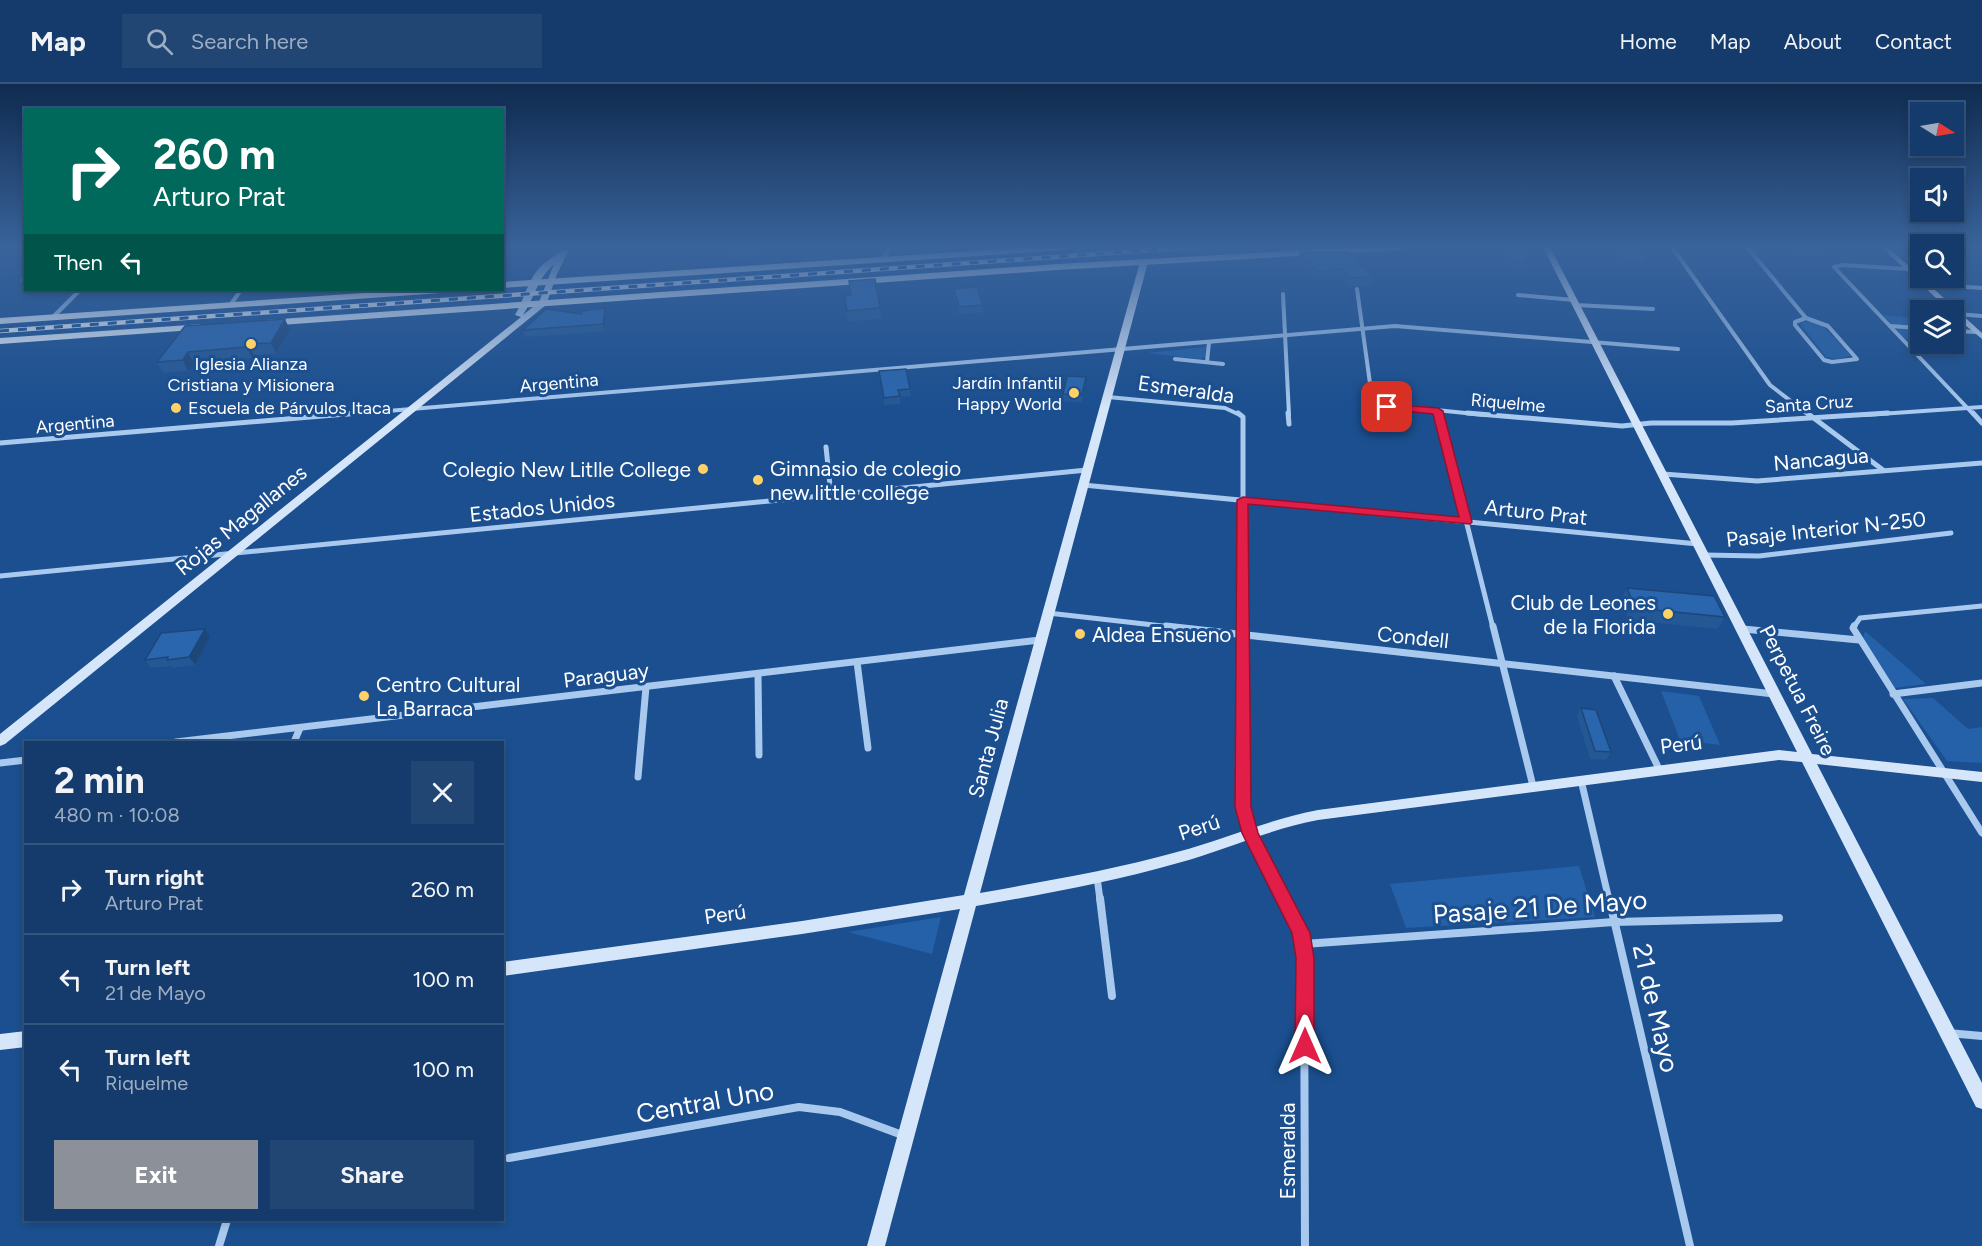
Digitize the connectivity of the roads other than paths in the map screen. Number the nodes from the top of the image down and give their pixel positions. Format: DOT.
graph roads {
  1 [pos="69,301"];
  2 [pos="233,301"];
  3 [pos="273,301"];
  4 [pos="527,301"];
  5 [pos="569,301"];
  6 [pos="1133,301"];
  7 [pos="1283,301"];
  8 [pos="1359,301"];
  9 [pos="1569,301"];
  10 [pos="1710,301"];
  11 [pos="1792,301"];
  12 [pos="1866,301"];
  13 [pos="1575,302"];
  14 [pos="543,303"];
  15 [pos="231,304"];
  16 [pos="526,304"];
  17 [pos="1653,309"];
  18 [pos="1964,314"];
  19 [pos="1982,316"];
  20 [pos="53,317"];
  21 [pos="1806,318"];
  22 [pos="1964,320"];
  23 [pos="0,321"];
  24 [pos="257,323"];
  25 [pos="1890,326"];
  26 [pos="211,327"];
  27 [pos="1910,327"];
  28 [pos="1361,329"];
  29 [pos="507,330"];
  30 [pos="1964,333"];
  31 [pos="1284,335"];
  32 [pos="1979,335"];
  33 [pos="0,341"];
  34 [pos="1595,341"];
  35 [pos="1209,342"];
  36 [pos="1678,349"];
  37 [pos="1120,350"];
  38 [pos="1175,359"];
  39 [pos="1207,362"];
  40 [pos="1223,364"];
  41 [pos="1108,397"];
  42 [pos="1966,406"];
  43 [pos="1982,407"];
  44 [pos="410,409"];
  45 [pos="1438,411"];
  46 [pos="1813,417"];
  47 [pos="1982,423"];
  48 [pos="1289,424"];
  49 [pos="1638,425"];
  50 [pos="0,443"];
  51 [pos="825,447"];
  52 [pos="1982,463"];
  53 [pos="1087,470"];
  54 [pos="1884,471"];
  55 [pos="1663,474"];
  56 [pos="1083,485"];
  57 [pos="831,495"];
  58 [pos="1243,500"];
  59 [pos="1466,522"];
  60 [pos="1951,533"];
  61 [pos="1699,544"];
  62 [pos="230,554"];
  63 [pos="1705,555"];
  64 [pos="0,576"];
  65 [pos="1982,606"];
  66 [pos="1047,614"];
  67 [pos="1743,629"];
  68 [pos="1243,635"];
  69 [pos="1040,640"];
  70 [pos="1859,640"];
  71 [pos="856,662"];
  72 [pos="1502,664"];
  73 [pos="758,674"];
  74 [pos="1614,676"];
  75 [pos="1982,683"];
  76 [pos="646,687"];
  77 [pos="1776,694"];
  78 [pos="1893,694"];
  79 [pos="300,728"];
  80 [pos="0,741"];
  81 [pos="186,741"];
  82 [pos="294,741"];
  83 [pos="868,748"];
  84 [pos="759,755"];
  85 [pos="1808,757"];
  86 [pos="24,760"];
  87 [pos="0,764"];
  88 [pos="1659,769"];
  89 [pos="1943,772"];
  90 [pos="638,777"];
  91 [pos="1982,777"];
  92 [pos="1581,780"];
  93 [pos="1533,786"];
  94 [pos="1250,833"];
  95 [pos="1982,833"];
  96 [pos="1097,876"];
  97 [pos="970,900"];
  98 [pos="1779,918"];
  99 [pos="1614,922"];
  100 [pos="1304,944"];
  101 [pos="504,969"];
  102 [pos="1112,996"];
  103 [pos="1948,1033"];
  104 [pos="1982,1036"];
  105 [pos="24,1039"];
  106 [pos="0,1042"];
  107 [pos="1982,1101"];
  108 [pos="906,1136"];
  109 [pos="508,1158"];
  110 [pos="227,1221"];
  111 [pos="219,1246"];
  112 [pos="876,1246"];
  113 [pos="1305,1246"];
  114 [pos="1690,1246"];
  1 -- 20 [label="street"];
  2 -- 15 [label="street"];
  3 -- 15 [label="main road"];
  4 -- 16 [label="street, Rojas Magallanes"];
  5 -- 14 [label="main road"];
  6 -- 37 [label="street, Santa Julia"];
  7 -- 31 [label="street"];
  8 -- 28 [label="street"];
  9 -- 13 [label="street"];
  10 -- 46 [label="street"];
  11 -- 21 [label="street"];
  12 -- 25 [label="street"];
  13 -- 17 [label="street"];
  13 -- 34 [label="street, Perpetua Freire"];
  14 -- 16 [label="main road"];
  14 -- 29 [label="street, Rojas Magallanes"];
  15 -- 20 [label="main road"];
  16 -- 24 [label="main road"];
  16 -- 29 [label="street, Rojas Magallanes"];
  18 -- 19 [label="street"];
  20 -- 23 [label="main road"];
  21 -- 21 [label="street"];
  22 -- 32 [label="street"];
  25 -- 27 [label="street"];
  25 -- 42 [label="street"];
  26 -- 33 [label="main road"];
  28 -- 31 [label="street, Argentina"];
  28 -- 34 [label="street, Argentina"];
  28 -- 45 [label="street, Riquelme"];
  29 -- 44 [label="street, Rojas Magallanes"];
  30 -- 32 [label="street"];
  31 -- 35 [label="street, Argentina"];
  31 -- 48 [label="street"];
  34 -- 36 [label="street, Argentina"];
  34 -- 49 [label="street, Perpetua Freire"];
  35 -- 37 [label="street, Argentina"];
  35 -- 39 [label="street"];
  37 -- 41 [label="street, Santa Julia"];
  37 -- 44 [label="street, Argentina"];
  38 -- 39 [label="street"];
  39 -- 40 [label="street"];
  41 -- 53 [label="street, Santa Julia"];
  41 -- 58 [label="street, Esmeralda"];
  42 -- 43 [label="street, Santa Cruz"];
  42 -- 46 [label="street, Santa Cruz"];
  42 -- 47 [label="street"];
  44 -- 50 [label="street, Argentina"];
  44 -- 62 [label="street, Rojas Magallanes"];
  45 -- 49 [label="street, Riquelme"];
  45 -- 59 [label="street"];
  46 -- 49 [label="street, Santa Cruz"];
  46 -- 54 [label="street"];
  49 -- 55 [label="street, Perpetua Freire"];
  51 -- 57 [label="street"];
  52 -- 54 [label="street, Nancagua"];
  53 -- 56 [label="street, Santa Julia"];
  53 -- 57 [label="street, Estados Unidos"];
  54 -- 55 [label="street, Nancagua"];
  55 -- 61 [label="street, Perpetua Freire"];
  56 -- 58 [label="street, Arturo Prat"];
  56 -- 66 [label="street, Santa Julia"];
  57 -- 62 [label="street, Estados Unidos"];
  58 -- 59 [label="street, Arturo Prat"];
  58 -- 68 [label="street, Esmeralda"];
  59 -- 61 [label="street, Arturo Prat"];
  59 -- 72 [label="street"];
  60 -- 63 [label="street, Pasaje Interior N-250"];
  61 -- 63 [label="street, Perpetua Freire"];
  62 -- 64 [label="street, Estados Unidos"];
  62 -- 80 [label="street, Rojas Magallanes"];
  63 -- 67 [label="street, Perpetua Freire"];
  65 -- 70 [label="street"];
  66 -- 68 [label="street, Condell"];
  66 -- 69 [label="street, Santa Julia"];
  67 -- 70 [label="street"];
  67 -- 77 [label="street, Perpetua Freire"];
  68 -- 72 [label="street, Condell"];
  68 -- 94 [label="street, Esmeralda"];
  69 -- 71 [label="street, Paraguay"];
  69 -- 97 [label="street, Santa Julia"];
  70 -- 78 [label="street"];
  71 -- 73 [label="street, Paraguay"];
  71 -- 83 [label="street"];
  72 -- 74 [label="street, Condell"];
  72 -- 93 [label="street"];
  73 -- 76 [label="street, Paraguay"];
  73 -- 84 [label="street"];
  74 -- 77 [label="street, Condell"];
  74 -- 88 [label="street"];
  75 -- 78 [label="street"];
  76 -- 79 [label="street, Paraguay"];
  76 -- 90 [label="street"];
  77 -- 85 [label="street, Perpetua Freire"];
  78 -- 89 [label="street"];
  79 -- 81 [label="street, Paraguay"];
  79 -- 82 [label="street"];
  85 -- 88 [label="street, Perú"];
  85 -- 89 [label="street, Perú"];
  85 -- 103 [label="street, Perpetua Freire"];
  86 -- 87 [label="street"];
  88 -- 92 [label="street, Perú"];
  89 -- 91 [label="street, Perú"];
  89 -- 95 [label="street"];
  92 -- 93 [label="street, Perú"];
  92 -- 99 [label="street, 21 de Mayo"];
  93 -- 94 [label="street, Perú"];
  94 -- 96 [label="street, Perú"];
  94 -- 100 [label="street, Esmeralda"];
  96 -- 97 [label="street, Perú"];
  96 -- 102 [label="street"];
  97 -- 101 [label="street, Perú"];
  97 -- 108 [label="street, Santa Julia"];
  98 -- 99 [label="street, Pasaje 21 De Mayo"];
  99 -- 100 [label="street, Pasaje 21 De Mayo"];
  99 -- 114 [label="street, 21 de Mayo"];
  100 -- 113 [label="street, Esmeralda"];
  103 -- 104 [label="street"];
  103 -- 107 [label="street, Perpetua Freire"];
  105 -- 106 [label="street"];
  108 -- 109 [label="street, Central Uno"];
  108 -- 112 [label="street, Santa Julia"];
  110 -- 111 [label="street"];
}
